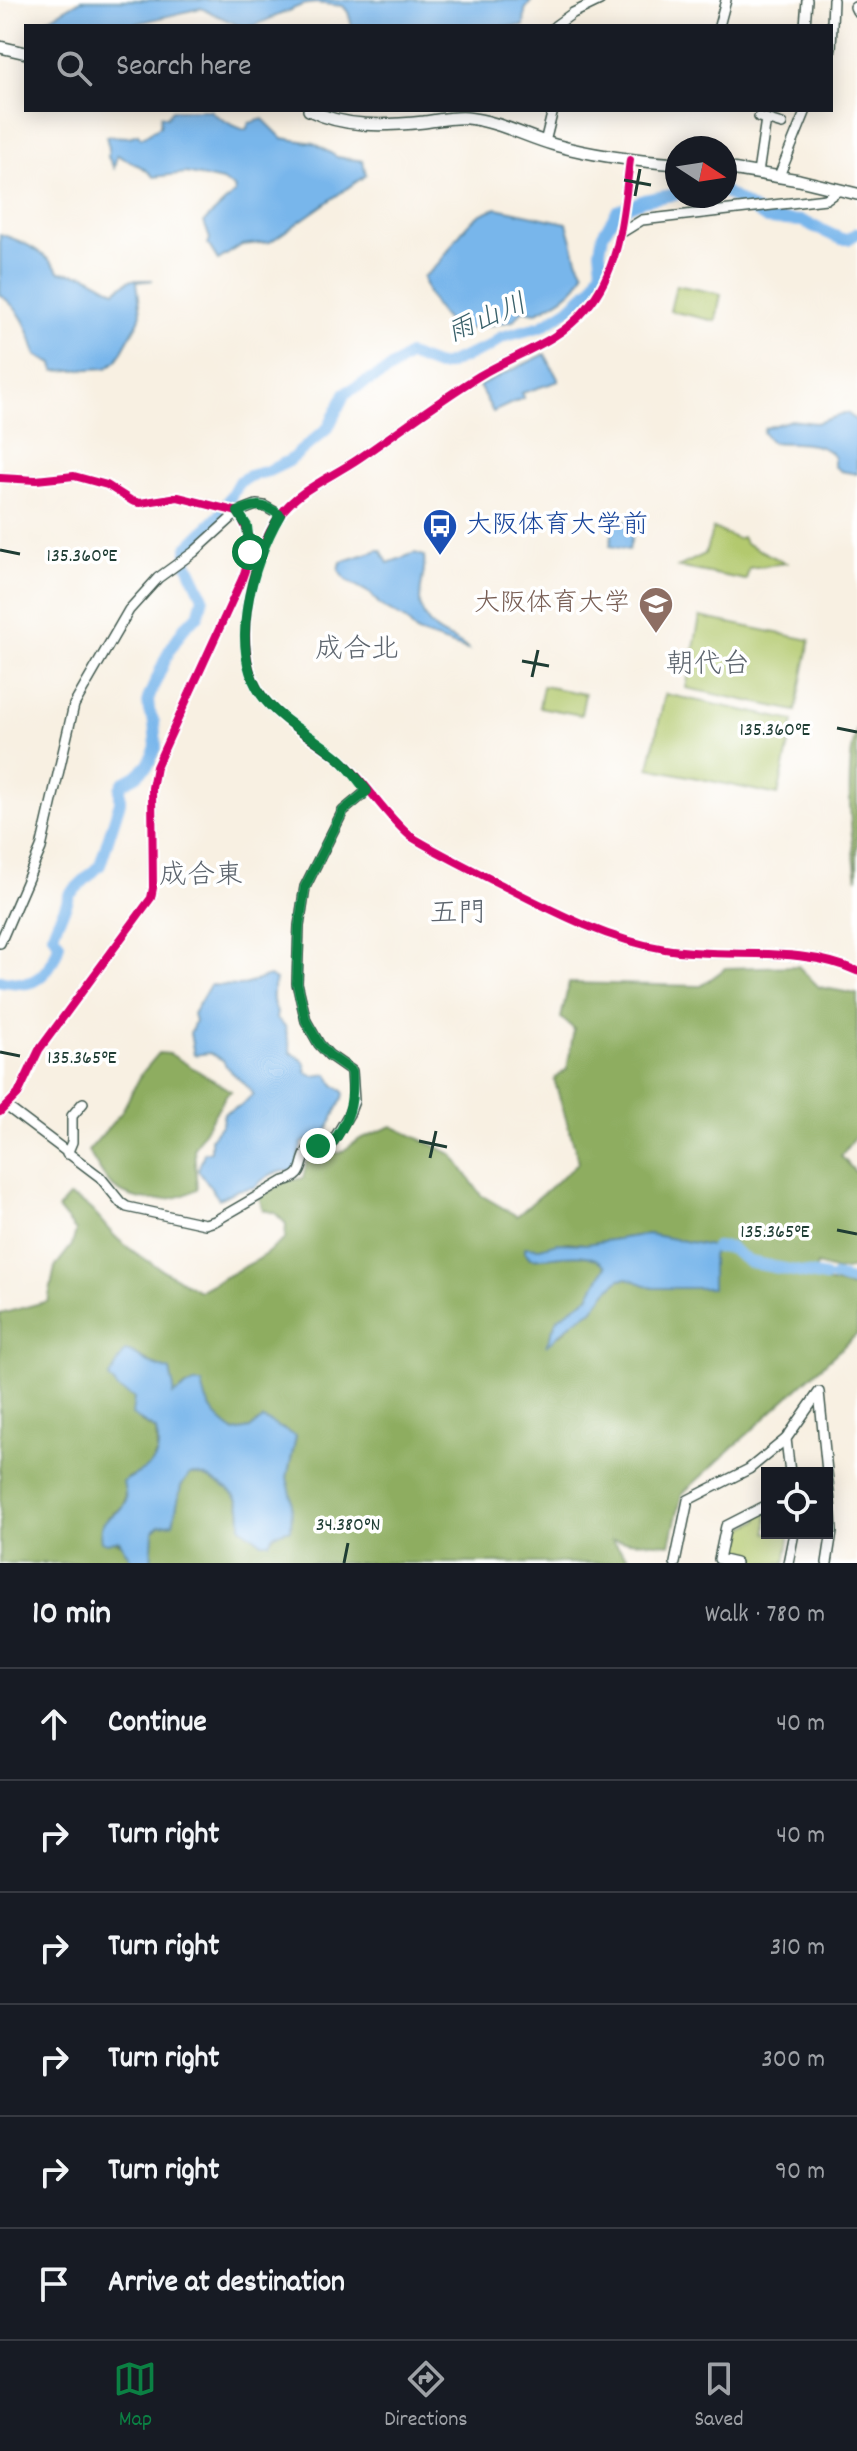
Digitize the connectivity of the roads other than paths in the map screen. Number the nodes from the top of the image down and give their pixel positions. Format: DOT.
graph roads {
  1 [pos="600,0"];
  2 [pos="726,0"];
  3 [pos="807,0"];
  4 [pos="833,0"];
  5 [pos="558,24"];
  6 [pos="720,24"];
  7 [pos="805,24"];
  8 [pos="832,24"];
  9 [pos="0,47"];
  10 [pos="24,53"];
  11 [pos="315,112"];
  12 [pos="552,112"];
  13 [pos="805,112"];
  14 [pos="782,124"];
  15 [pos="545,142"];
  16 [pos="665,164"];
  17 [pos="629,166"];
  18 [pos="737,170"];
  19 [pos="758,173"];
  20 [pos="779,176"];
  21 [pos="839,190"];
  22 [pos="857,194"];
  23 [pos="621,233"];
  24 [pos="0,478"];
  25 [pos="238,512"];
  26 [pos="280,515"];
  27 [pos="367,791"];
  28 [pos="0,943"];
  29 [pos="857,971"];
  30 [pos="83,1103"];
  31 [pos="3,1109"];
  32 [pos="67,1154"];
  33 [pos="786,1439"];
  34 [pos="789,1467"];
  35 [pos="761,1508"];
  36 [pos="793,1539"];
  37 [pos="718,1561"];
  38 [pos="675,1563"];
  39 [pos="736,1563"];
  40 [pos="788,1563"];
  41 [pos="827,1563"];
  1 -- 5 [label="street"];
  2 -- 6 [label="street"];
  3 -- 7 [label="street"];
  4 -- 8 [label="street"];
  9 -- 10 [label="main road"];
  11 -- 15 [label="main road"];
  12 -- 15 [label="street"];
  13 -- 20 [label="street"];
  14 -- 19 [label="street"];
  15 -- 17 [label="main road"];
  16 -- 17 [label="main road"];
  17 -- 23 [label="street"];
  18 -- 19 [label="main road"];
  19 -- 20 [label="main road"];
  20 -- 21 [label="main road"];
  21 -- 22 [label="main road"];
  21 -- 23 [label="street"];
  23 -- 26 [label="street"];
  24 -- 25 [label="street"];
  25 -- 26 [label="street"];
  25 -- 28 [label="street"];
  25 -- 31 [label="street"];
  26 -- 27 [label="street"];
  27 -- 29 [label="street"];
  27 -- 32 [label="street"];
  30 -- 32 [label="street"];
  31 -- 32 [label="street"];
  33 -- 34 [label="street"];
  33 -- 38 [label="street"];
  33 -- 41 [label="street"];
  35 -- 37 [label="street"];
  36 -- 40 [label="street"];
  37 -- 39 [label="street"];
}
